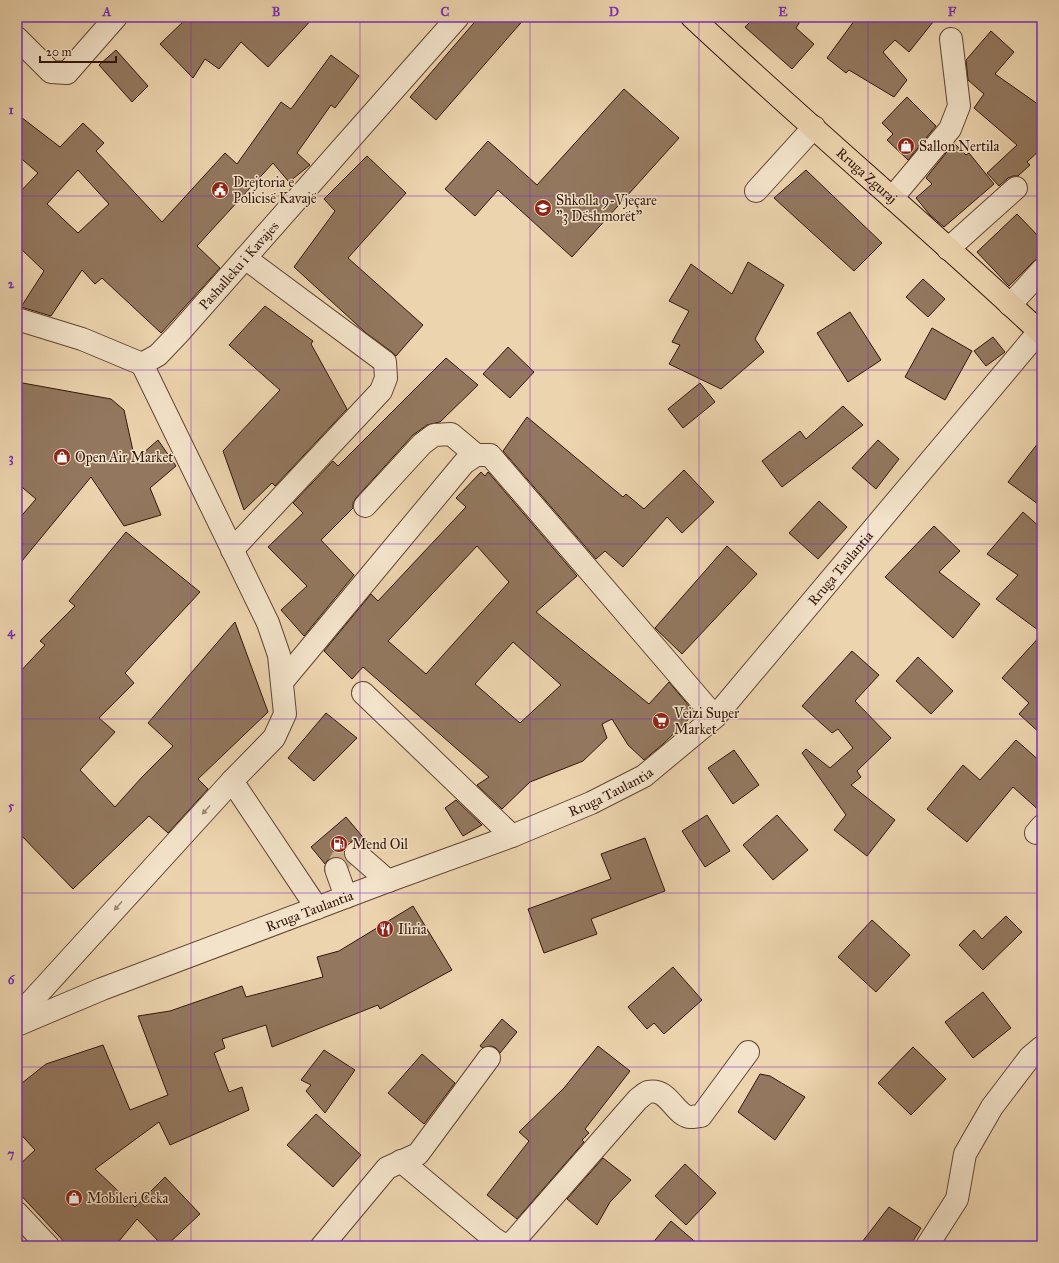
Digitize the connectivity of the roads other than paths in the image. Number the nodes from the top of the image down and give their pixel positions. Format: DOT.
graph roads {
  1 [pos="116,17"];
  2 [pos="458,17"];
  3 [pos="692,17"];
  4 [pos="17,38"];
  5 [pos="950,39"];
  6 [pos="814,127"];
  7 [pos="1016,188"];
  8 [pos="756,192"];
  9 [pos="892,198"];
  10 [pos="948,249"];
  11 [pos="245,258"];
  12 [pos="1042,270"];
  13 [pos="1010,305"];
  14 [pos="17,319"];
  15 [pos="1041,331"];
  16 [pos="142,364"];
  17 [pos="476,455"];
  18 [pos="365,506"];
  19 [pos="232,550"];
  20 [pos="282,682"];
  21 [pos="363,693"];
  22 [pos="715,717"];
  23 [pos="232,781"];
  24 [pos="512,836"];
  25 [pos="356,853"];
  26 [pos="336,870"];
  27 [pos="388,881"];
  28 [pos="346,897"];
  29 [pos="317,908"];
  30 [pos="17,1017"];
  31 [pos="17,1025"];
  32 [pos="1042,1047"];
  33 [pos="748,1052"];
  34 [pos="489,1058"];
  35 [pos="401,1161"];
  36 [pos="17,1213"];
  37 [pos="48,1246"];
  38 [pos="322,1246"];
  39 [pos="927,1246"];
  1 -- 4 [label="street"];
  2 -- 11 [label="street, Pashalleku i Kavajes"];
  3 -- 6 [label="main road, Rruga Zguraj"];
  5 -- 9 [label="street"];
  6 -- 8 [label="street"];
  6 -- 9 [label="main road, Rruga Zguraj"];
  7 -- 10 [label="street"];
  9 -- 10 [label="main road, Rruga Zguraj"];
  10 -- 13 [label="main road, Rruga Zguraj"];
  11 -- 16 [label="street, Pashalleku i Kavajes"];
  11 -- 19 [label="street"];
  12 -- 13 [label="street"];
  13 -- 15 [label="main road, Rruga Zguraj"];
  14 -- 16 [label="street"];
  15 -- 22 [label="street, Rruga Taulantia"];
  16 -- 19 [label="street"];
  17 -- 18 [label="street"];
  17 -- 20 [label="street"];
  17 -- 22 [label="street"];
  19 -- 20 [label="street"];
  20 -- 23 [label="street"];
  21 -- 24 [label="street"];
  22 -- 24 [label="street, Rruga Taulantia"];
  23 -- 29 [label="street"];
  23 -- 30 [label="street, one-way"];
  24 -- 27 [label="street, Rruga Taulantia"];
  25 -- 27 [label="street"];
  26 -- 28 [label="street"];
  27 -- 28 [label="street, Rruga Taulantia"];
  28 -- 29 [label="street, Rruga Taulantia"];
  29 -- 31 [label="street, Rruga Taulantia"];
  32 -- 39 [label="street"];
  33 -- 35 [label="street"];
  34 -- 35 [label="street"];
  35 -- 38 [label="street"];
  36 -- 37 [label="street"];
}
